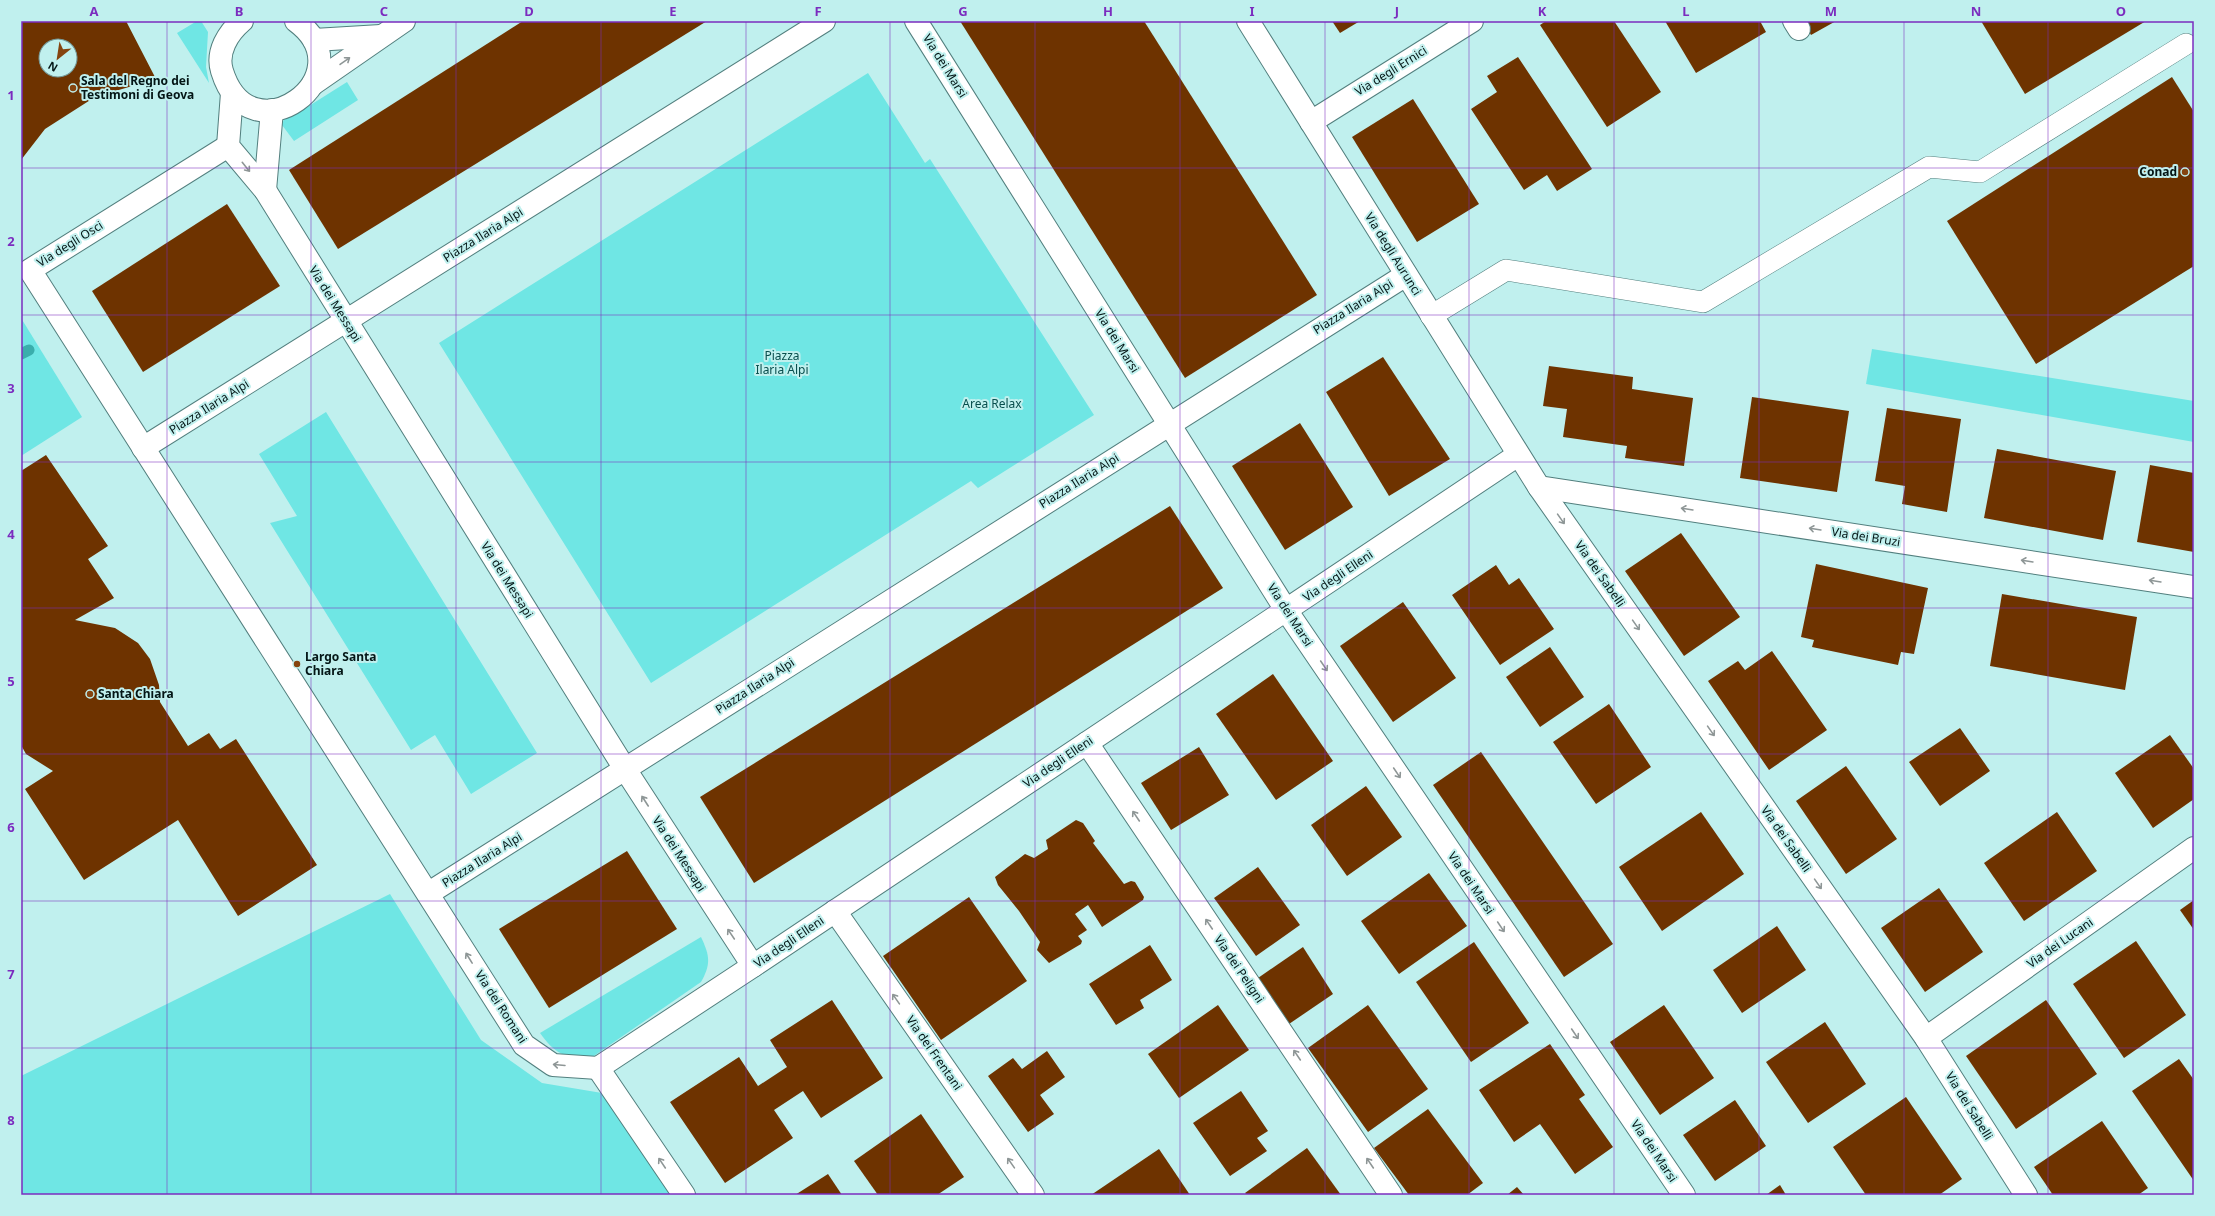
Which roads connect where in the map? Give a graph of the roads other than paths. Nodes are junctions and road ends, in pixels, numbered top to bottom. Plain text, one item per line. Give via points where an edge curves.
1 (296, 21) edge
2 (404, 21) edge
3 (824, 21) edge
4 (916, 21) edge
5 (1248, 21) edge
6 (1472, 21) edge
7 (234, 24) edge
8 (381, 36) junction
9 (314, 40) junction
10 (2186, 44) dead end
11 (313, 84) junction
12 (232, 93) junction
13 (272, 110) junction
14 (1311, 122) junction
15 (228, 146) junction
16 (265, 190) junction
17 (1406, 275) junction
18 (1431, 316) junction
19 (346, 321) junction
20 (1169, 424) junction
21 (143, 448) junction
22 (1518, 455) junction
23 (1539, 487) junction
24 (2194, 587) edge
25 (1286, 610) junction
26 (1087, 743) junction
27 (625, 769) junction
28 (2194, 848) edge
29 (429, 893) junction
30 (835, 911) junction
31 (753, 966) junction
32 (1926, 1038) junction
33 (598, 1068) junction
34 (684, 1195) edge
35 (1033, 1195) edge
36 (1391, 1195) edge
37 (1684, 1195) edge
38 (2026, 1195) edge

1 - 9 street
2 - 8 street
3 - 19 street, Piazza Ilaria Alpi
4 - 20 street, Via dei Marsi
5 - 14 street, Via degli Aurunci
6 - 14 street, Via degli Ernici
7 - 12 street via 223,47 221,68
8 - 9 street
11 -> 8 street
9 - 11 street via 318,70
10 - 18 lane via 1980,172 1929,167 1703,302 1506,270
11 - 13 street via 296,103
12 - 13 street via 243,103 257,109
12 - 15 street
13 - 16 street
14 - 17 street, Via degli Aurunci
15 -> 16 street, Via dei Messapi
15 - 21 street, Via degli Osci via 30,270
16 - 19 street, Via dei Messapi
17 - 18 street, Via degli Aurunci
17 - 20 street, Piazza Ilaria Alpi
18 - 22 street, Via degli Aurunci
19 - 21 street, Piazza Ilaria Alpi
19 - 27 street, Via dei Messapi
20 - 25 street, Via dei Marsi
20 - 27 street, Piazza Ilaria Alpi
21 - 29 street
22 - 23 street, Via degli Aurunci
22 - 25 street, Via degli Elleni
24 -> 23 street, Via dei Bruzi
23 -> 32 street, Via dei Sabelli
25 - 26 street, Via degli Elleni
25 -> 37 street, Via dei Marsi
26 - 30 street, Via degli Elleni
36 -> 26 street, Via dei Peligni
27 - 29 street, Piazza Ilaria Alpi
31 -> 27 street, Via dei Messapi
28 - 32 street, Via dei Lucani
33 -> 29 street, Via dei Romani via 553,1065 524,1045
30 - 31 street, Via degli Elleni
35 -> 30 street, Via dei Frentani
31 - 33 street, Via degli Elleni
32 - 38 street, Via dei Sabelli
34 -> 33 street

